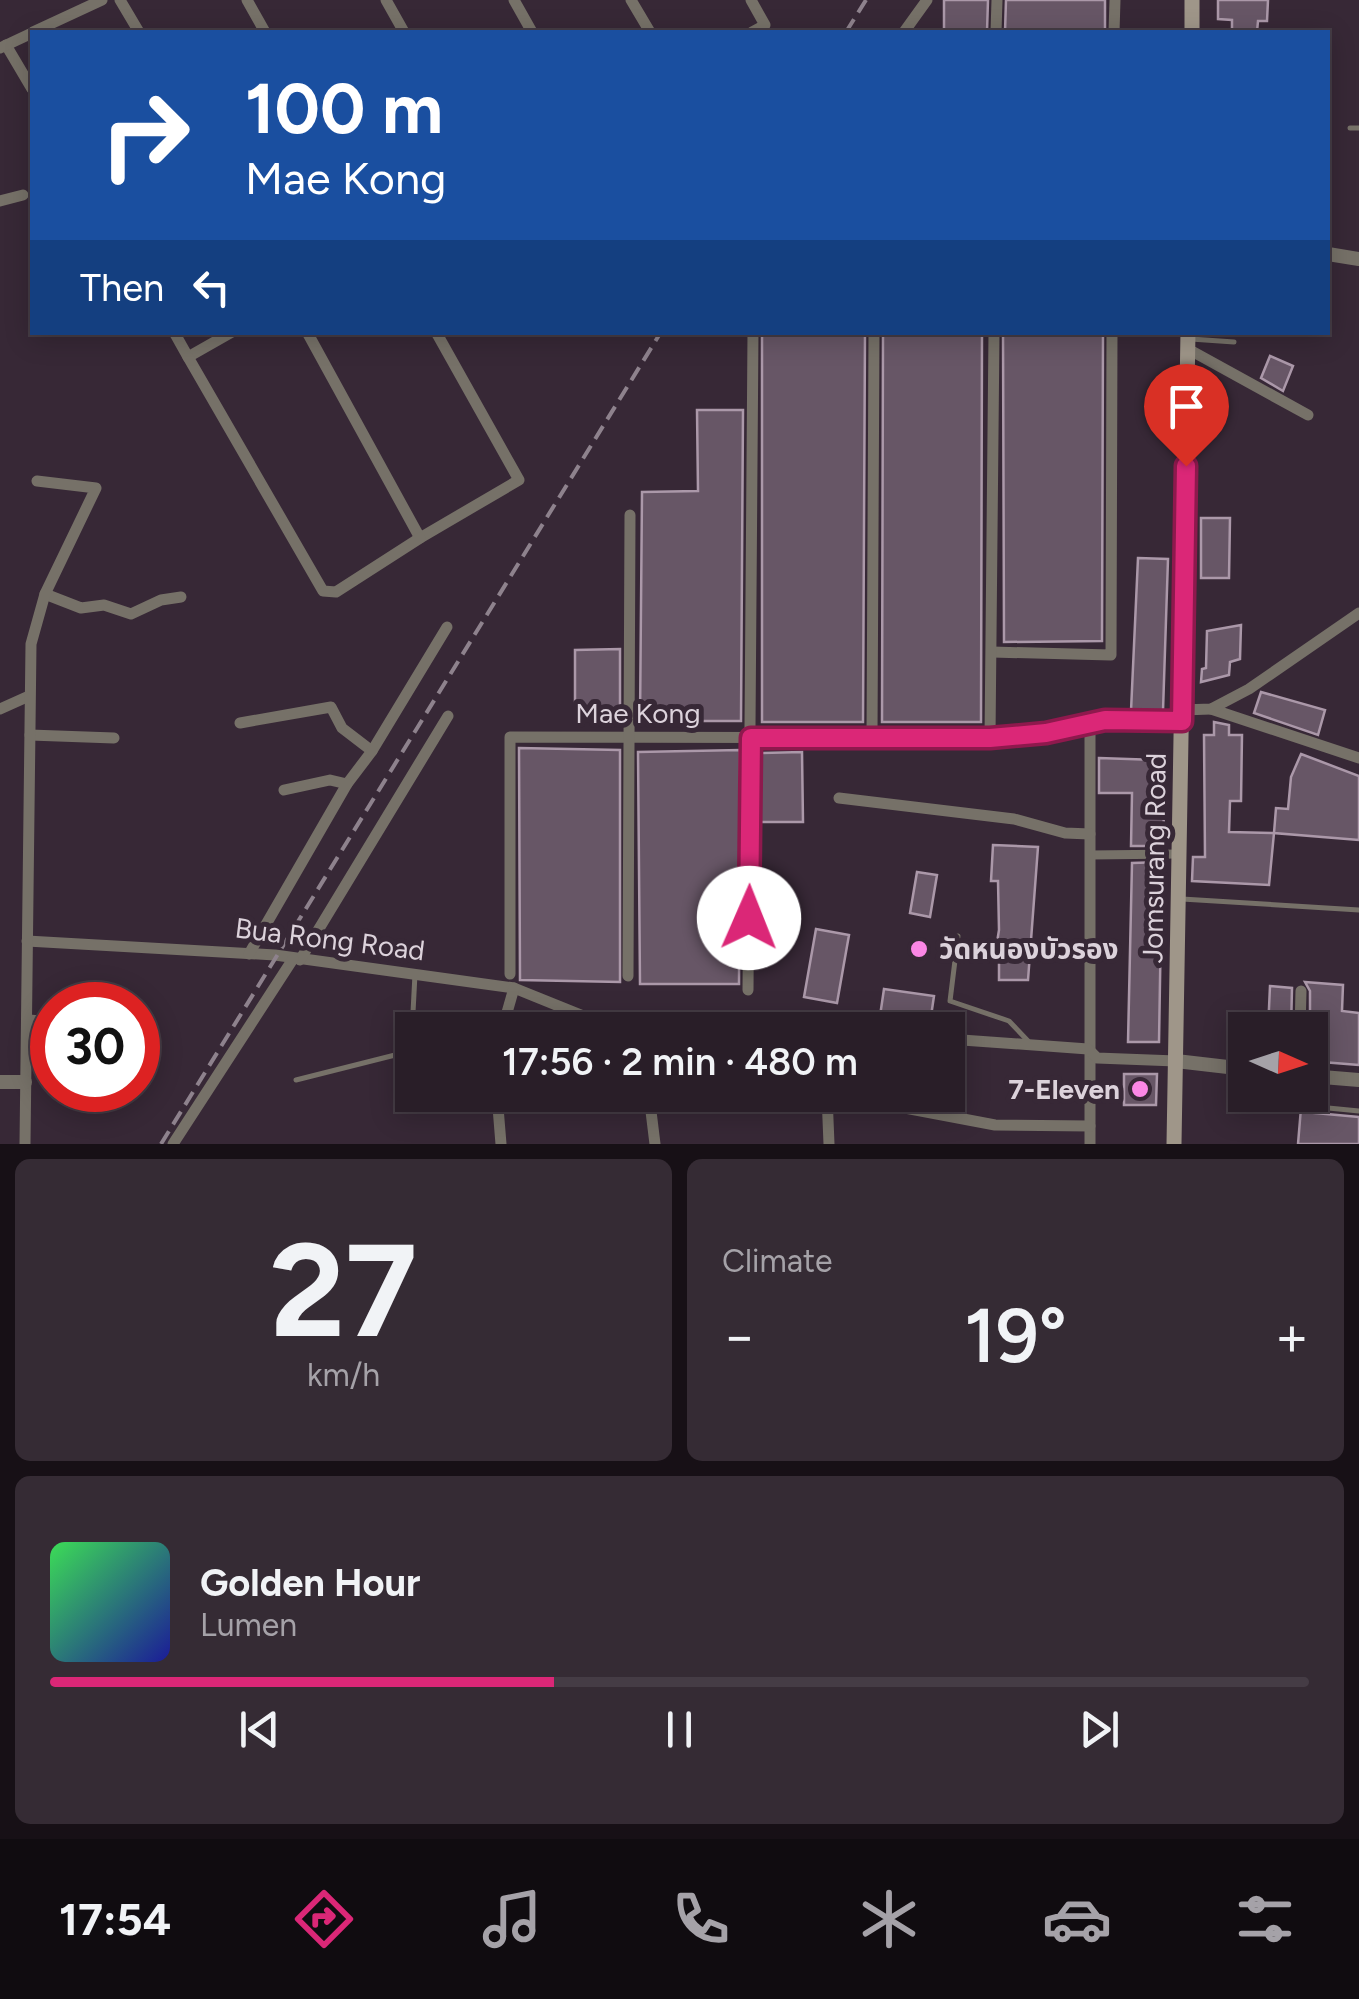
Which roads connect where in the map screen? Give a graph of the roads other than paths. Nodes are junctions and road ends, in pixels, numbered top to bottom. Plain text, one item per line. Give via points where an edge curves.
1 (102, 0) edge
2 (120, 0) edge
3 (247, 0) edge
4 (386, 0) edge
5 (514, 0) edge
6 (631, 0) edge
7 (751, 0) edge
8 (927, 0) edge
9 (997, 0) edge
10 (1114, 0) edge
11 (1192, 0) edge
12 (39, 30) edge
13 (137, 30) edge
14 (264, 30) edge
15 (403, 30) edge
16 (531, 30) edge
17 (649, 30) edge
18 (756, 30) edge
19 (905, 30) edge
20 (996, 30) edge
21 (1114, 30) edge
22 (1192, 30) edge
23 (30, 34) edge
24 (3, 47) edge
25 (30, 86) edge
26 (1350, 128) dead end
27 (1359, 128) edge
28 (23, 196) dead end
29 (0, 200) edge
30 (1330, 254) edge
31 (1359, 259) edge
32 (176, 335) edge
33 (227, 335) edge
34 (308, 335) edge
35 (438, 335) edge
36 (753, 335) edge
37 (874, 335) edge
38 (994, 335) edge
39 (1112, 335) edge
40 (1188, 340) edge
41 (1234, 342) dead end
42 (188, 357) junction
43 (1308, 415) dead end
44 (37, 481) dead end
45 (630, 515) dead end
46 (420, 538) junction
47 (45, 594) junction
48 (181, 597) dead end
49 (1359, 613) edge
50 (447, 627) dead end
51 (992, 652) junction
52 (29, 696) junction
53 (0, 709) edge
54 (1211, 709) junction
55 (448, 716) dead end
56 (1182, 716) junction
57 (240, 723) dead end
58 (1090, 724) junction
59 (30, 735) junction
60 (872, 737) junction
61 (114, 738) dead end
62 (630, 738) junction
63 (751, 738) junction
64 (990, 738) junction
65 (372, 751) junction
66 (1359, 758) edge
67 (347, 784) junction
68 (284, 790) dead end
69 (838, 798) dead end
70 (1090, 834) junction
71 (1179, 854) junction
72 (1090, 855) junction
73 (1179, 899) junction
74 (1359, 910) edge
75 (958, 936) dead end
76 (27, 941) junction
77 (249, 954) junction
78 (297, 959) junction
79 (415, 974) junction
80 (510, 974) dead end
81 (628, 976) dead end
82 (514, 988) junction
83 (748, 990) dead end
84 (1302, 990) dead end
85 (507, 1012) edge
86 (573, 1012) edge
87 (1301, 1012) edge
88 (28, 1020) joint
89 (965, 1040) edge
90 (1028, 1046) junction
91 (1088, 1048) junction
92 (1176, 1061) junction
93 (1228, 1067) edge
94 (1328, 1077) edge
95 (296, 1080) dead end
96 (1359, 1080) edge
97 (0, 1082) edge
98 (25, 1082) junction
99 (1328, 1108) edge
100 (1359, 1111) edge
101 (498, 1112) edge
102 (651, 1112) edge
103 (828, 1112) edge
104 (926, 1112) edge
105 (1090, 1126) junction
106 (25, 1144) edge
107 (172, 1144) edge
108 (501, 1144) edge
109 (654, 1144) edge
110 (830, 1144) edge
111 (1090, 1144) edge
112 (1174, 1144) edge

1 - 12 street
2 - 13 street
3 - 14 street
4 - 15 street
5 - 16 street
6 - 17 street
7 - 18 street via 765,25
8 - 19 street
9 - 20 street
10 - 21 street
11 - 22 main road
23 - 24 street
24 - 25 street
26 - 27 lane
28 - 29 street
30 - 31 street
32 - 42 street
33 - 42 street
34 - 46 street
35 - 46 street via 519,480
36 - 63 street
37 - 60 street
38 - 51 street
39 - 51 street via 1111,656
40 - 41 lane
40 - 43 street
40 - 56 main road, Jomsurang Road
42 - 46 street via 323,592 336,592
44 - 47 street via 96,488
45 - 62 street
47 - 48 street via 81,608 104,605 131,614
47 - 52 street via 30,644
49 - 54 street
50 - 65 street
51 - 64 street
52 - 53 street
52 - 59 street
54 - 56 street, Mae Kong
54 - 66 street
55 - 78 street
56 - 58 street, Mae Kong
56 - 71 main road, Jomsurang Road
57 - 65 street via 331,707 342,728
58 - 64 street, Mae Kong
58 - 70 street
59 - 61 street
59 - 76 street
60 - 63 street, Mae Kong
60 - 64 street, Mae Kong
62 - 63 street, Mae Kong
62 - 80 street, Mae Kong via 510,737
62 - 81 street
63 - 83 street
65 - 67 street
67 - 68 street via 330,780
67 - 77 street
69 - 70 street
70 - 72 street
71 - 72 street
71 - 73 main road, Jomsurang Road
72 - 91 street
73 - 74 lane
73 - 92 main road, Jomsurang Road
75 - 90 lane via 950,1001 1009,1021
76 - 77 street, Bua Rong Road
76 - 88 street
77 - 78 street, Bua Rong Road
78 - 79 street, Bua Rong Road
78 - 107 street
79 - 82 street, Bua Rong Road
79 - 95 lane via 411,1051
82 - 85 street
82 - 86 street, Bua Rong Road
84 - 87 street
88 - 98 street
89 - 90 street
90 - 91 street
91 - 92 street via 1098,1058
91 - 105 street
92 - 93 street
92 - 112 main road, Jomsurang Road
94 - 96 street
97 - 98 street
98 - 106 street
99 - 100 lane
101 - 108 street
102 - 109 street
103 - 110 street
104 - 105 street via 995,1125
105 - 111 street

